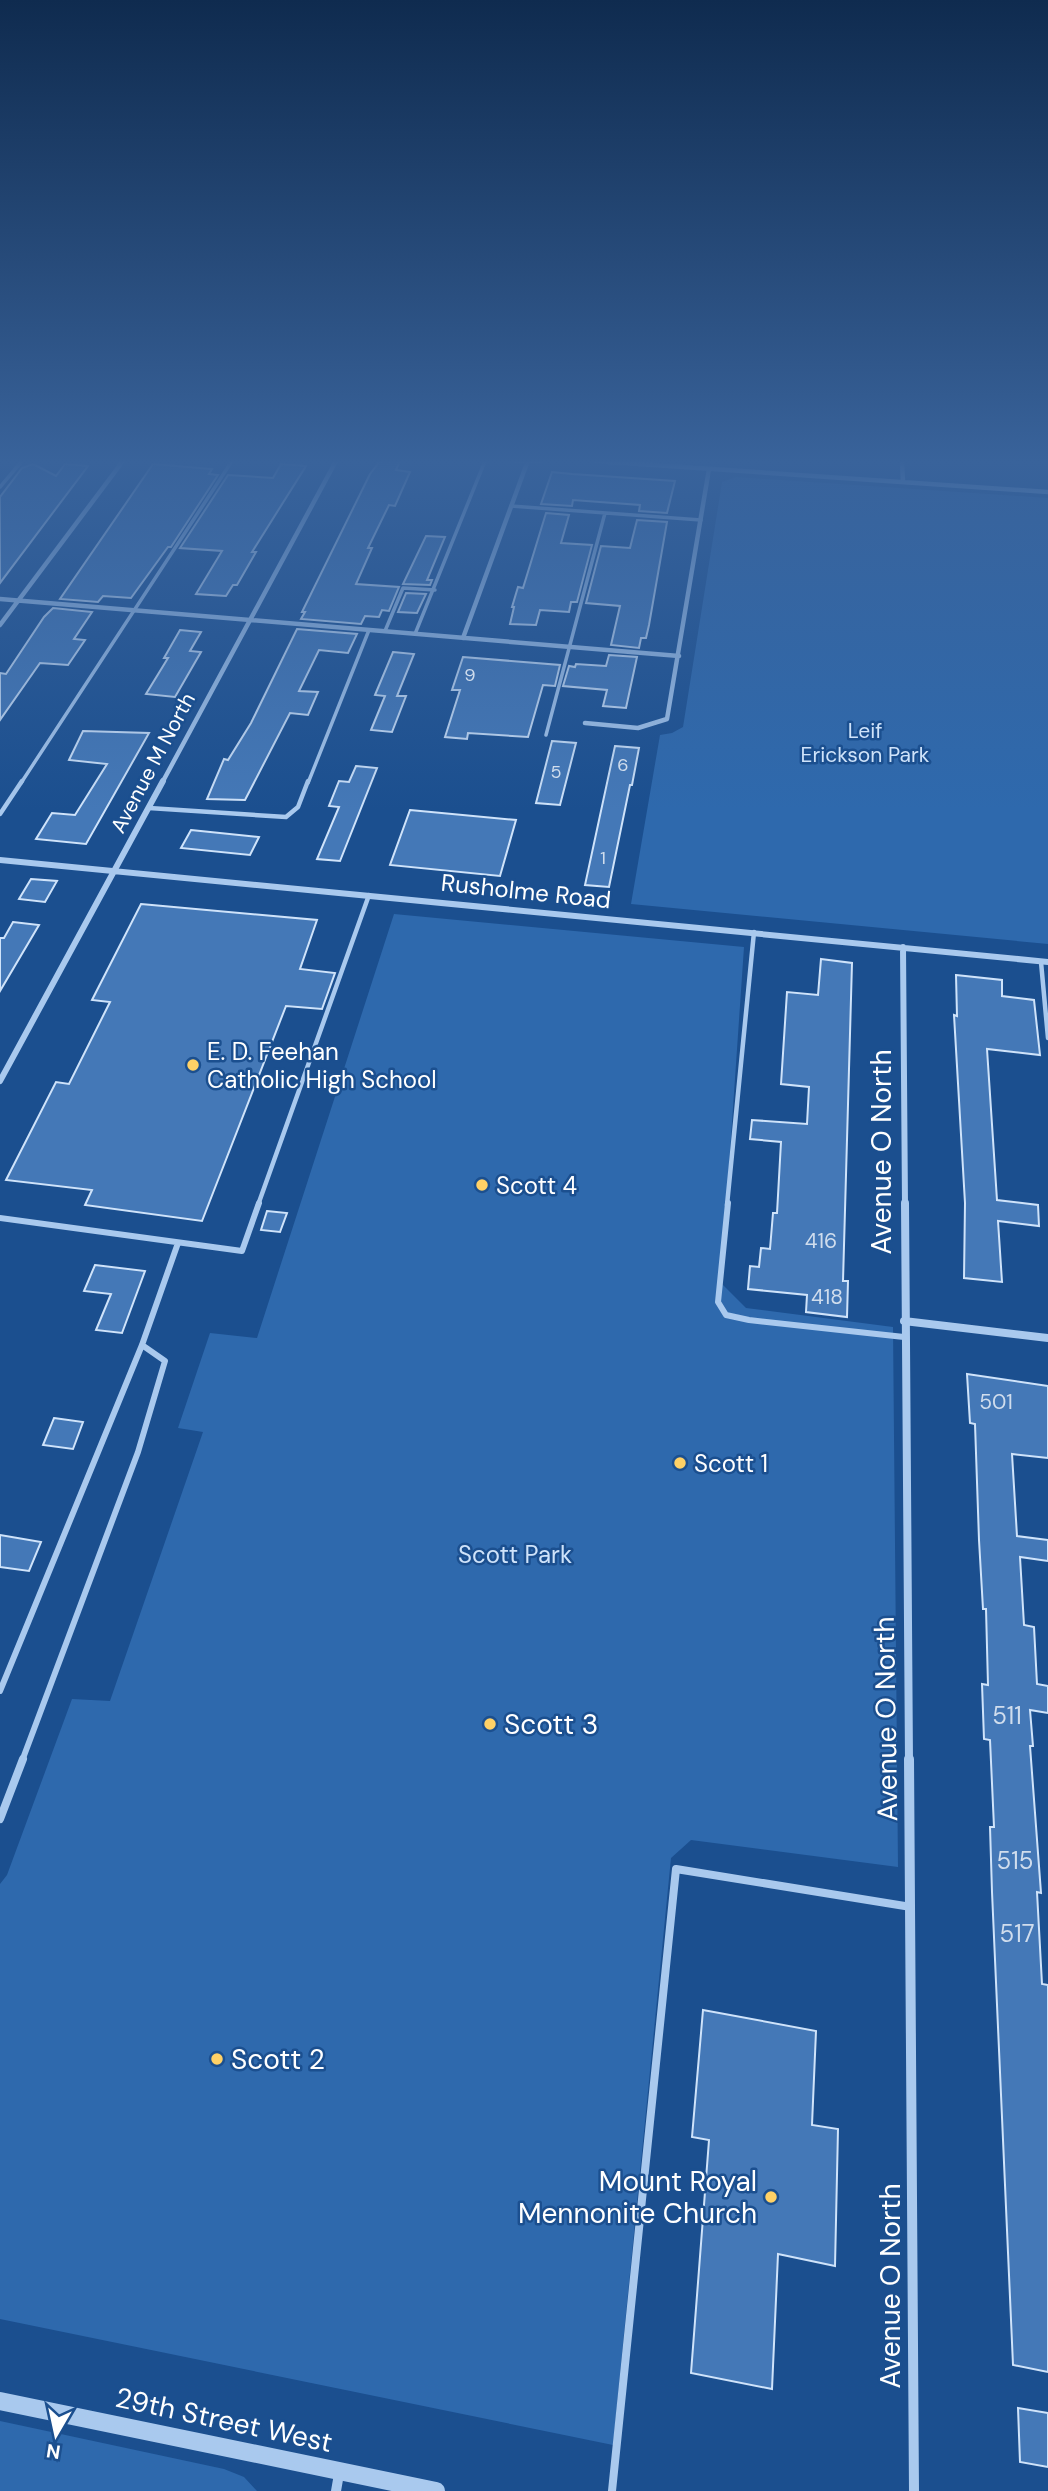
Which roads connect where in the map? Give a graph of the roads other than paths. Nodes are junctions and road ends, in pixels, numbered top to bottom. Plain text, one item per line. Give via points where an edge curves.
1 (36, 577) edge
2 (156, 577) edge
3 (274, 577) edge
4 (440, 577) edge
5 (485, 577) edge
6 (587, 577) edge
7 (692, 577) edge
8 (435, 590) junction
9 (0, 599) edge
10 (18, 601) junction
11 (135, 610) junction
12 (250, 621) junction
13 (0, 625) edge
14 (369, 630) junction
15 (385, 631) junction
16 (415, 634) junction
17 (463, 638) junction
18 (568, 647) junction
19 (679, 656) junction
20 (585, 723) dead end
21 (546, 735) dead end
22 (149, 807) junction
23 (0, 814) edge
24 (0, 860) edge
25 (114, 872) junction
26 (369, 895) junction
27 (754, 932) junction
28 (903, 947) junction
29 (1044, 962) edge
30 (1048, 1038) edge
31 (0, 1081) edge
32 (0, 1218) edge
33 (178, 1243) junction
34 (904, 1321) junction
35 (904, 1337) junction
36 (1048, 1338) edge
37 (142, 1345) junction
38 (0, 1692) edge
39 (0, 1819) edge
40 (911, 1907) junction
41 (0, 2401) edge
42 (338, 2482) edge
43 (436, 2491) edge
44 (612, 2491) edge
45 (914, 2491) edge

1 - 10 street
2 - 11 lane
3 - 12 street, Avenue M North
4 - 8 lane
5 - 17 street
6 - 18 lane
7 - 19 street
8 - 15 lane via 402,588
8 - 16 lane
9 - 10 street
10 - 11 street
10 - 13 street
11 - 12 street
11 - 23 lane
12 - 14 street
12 - 22 street, Avenue M North
14 - 15 street
14 - 22 lane via 298,807 286,817
15 - 16 street
16 - 17 street
17 - 18 street
18 - 19 street
18 - 21 lane
19 - 20 street via 670,709 659,725
22 - 25 street, Avenue M North
24 - 25 street, Rusholme Road
25 - 26 street, Rusholme Road
25 - 31 street, Avenue M North
26 - 27 street, Rusholme Road
26 - 33 lane via 242,1251
27 - 28 street, Rusholme Road
27 - 35 lane via 718,1302 726,1315 749,1320
28 - 29 street, Rusholme Road
28 - 34 street, Avenue O North
29 - 30 lane
32 - 33 lane
33 - 37 lane
34 - 35 street, Avenue O North
34 - 36 street
35 - 40 street, Avenue O North
37 - 38 lane
37 - 39 lane via 165,1361 158,1387 138,1452
40 - 44 lane via 676,1869
40 - 45 street, Avenue O North
41 - 42 street, 29th Street West
42 - 43 street, 29th Street West

